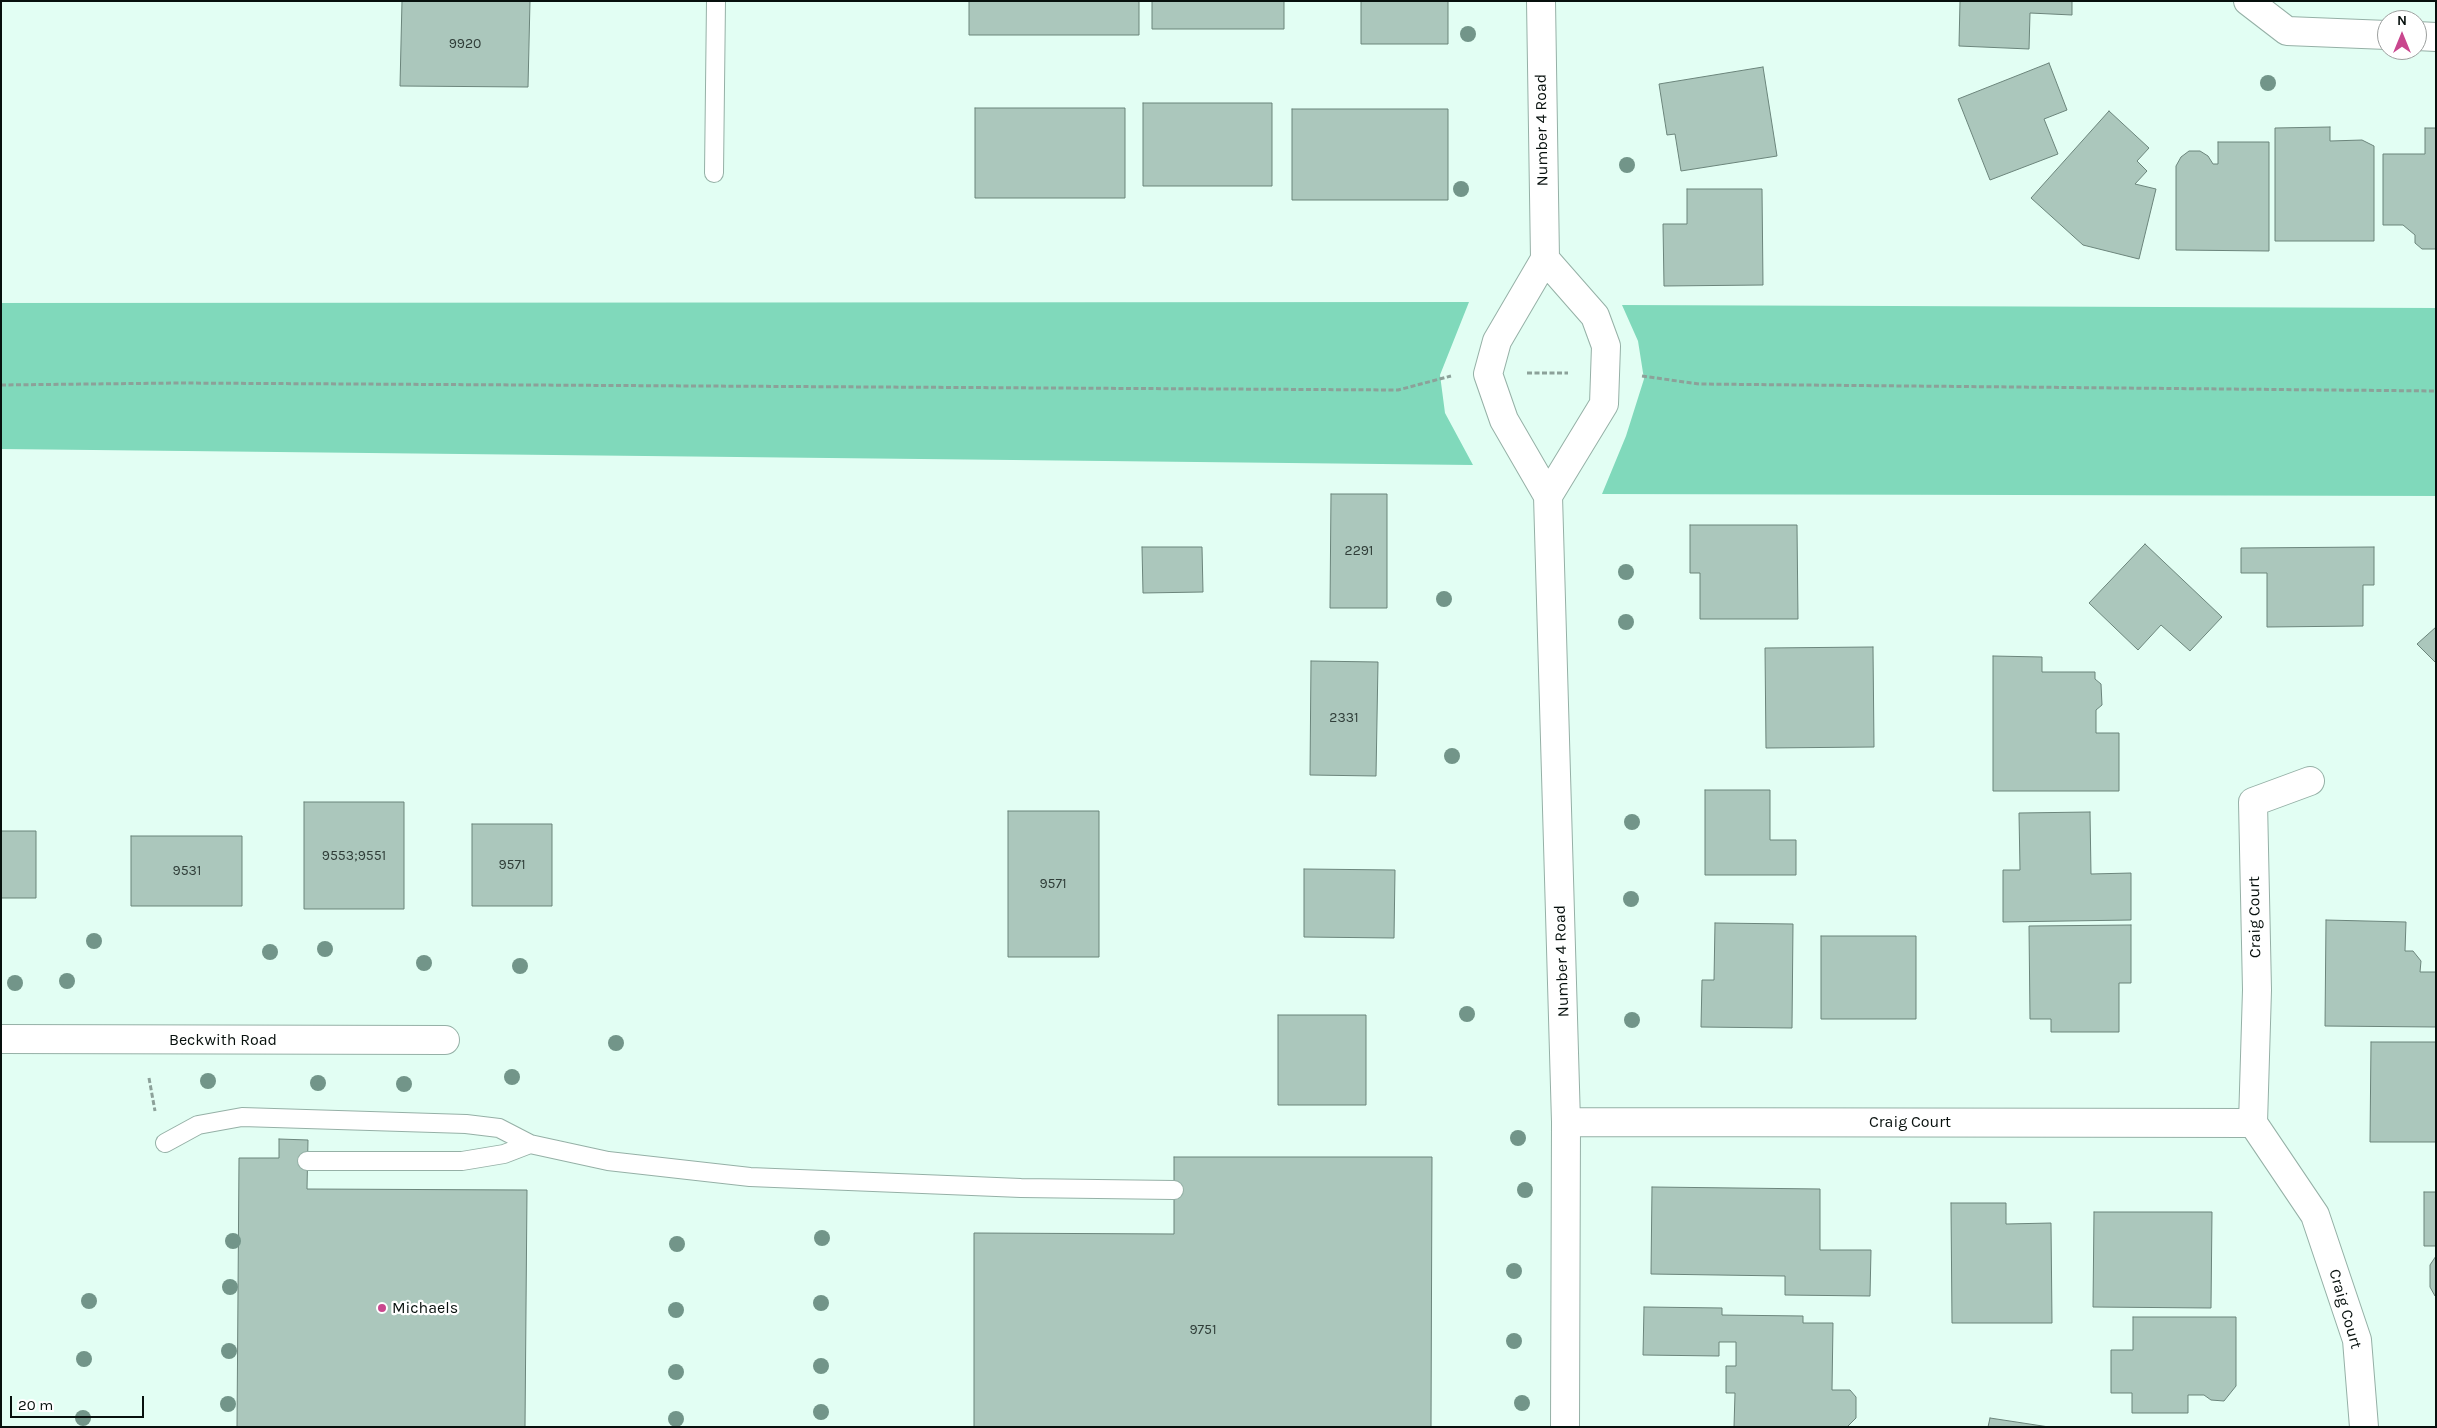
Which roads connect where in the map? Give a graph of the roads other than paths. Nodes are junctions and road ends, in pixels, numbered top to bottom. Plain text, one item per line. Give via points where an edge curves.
1 (716, 1) edge
2 (1541, 1) edge
3 (2248, 1) edge
4 (2377, 35) edge
5 (714, 173) dead end
6 (1546, 258) junction
7 (1548, 496) junction
8 (2310, 781) dead end
9 (1, 1040) edge
10 (445, 1040) dead end
11 (1566, 1122) junction
12 (2253, 1123) junction
13 (165, 1142) road end
14 (530, 1144) junction
15 (307, 1161) dead end
16 (1174, 1190) dead end
17 (1566, 1427) edge
18 (2364, 1427) edge

1 - 5 lane
2 - 6 street, Number 4 Road
3 - 4 street via 2287,31
6 - 7 street, Number 4 Road via 1497,341 1488,374 1504,420
6 - 7 street via 1595,316 1606,346 1604,404
7 - 11 street, Number 4 Road
8 - 12 street, Craig Court via 2253,802 2257,990
9 - 10 street, Beckwith Road
11 - 12 street, Craig Court
11 - 17 street, Number 4 Road
12 - 18 street, Craig Court via 2316,1215 2357,1340
13 - 14 lane via 198,1125 242,1117 466,1124 500,1128
14 - 15 lane via 504,1154 462,1161
14 - 16 lane via 608,1161 750,1178

